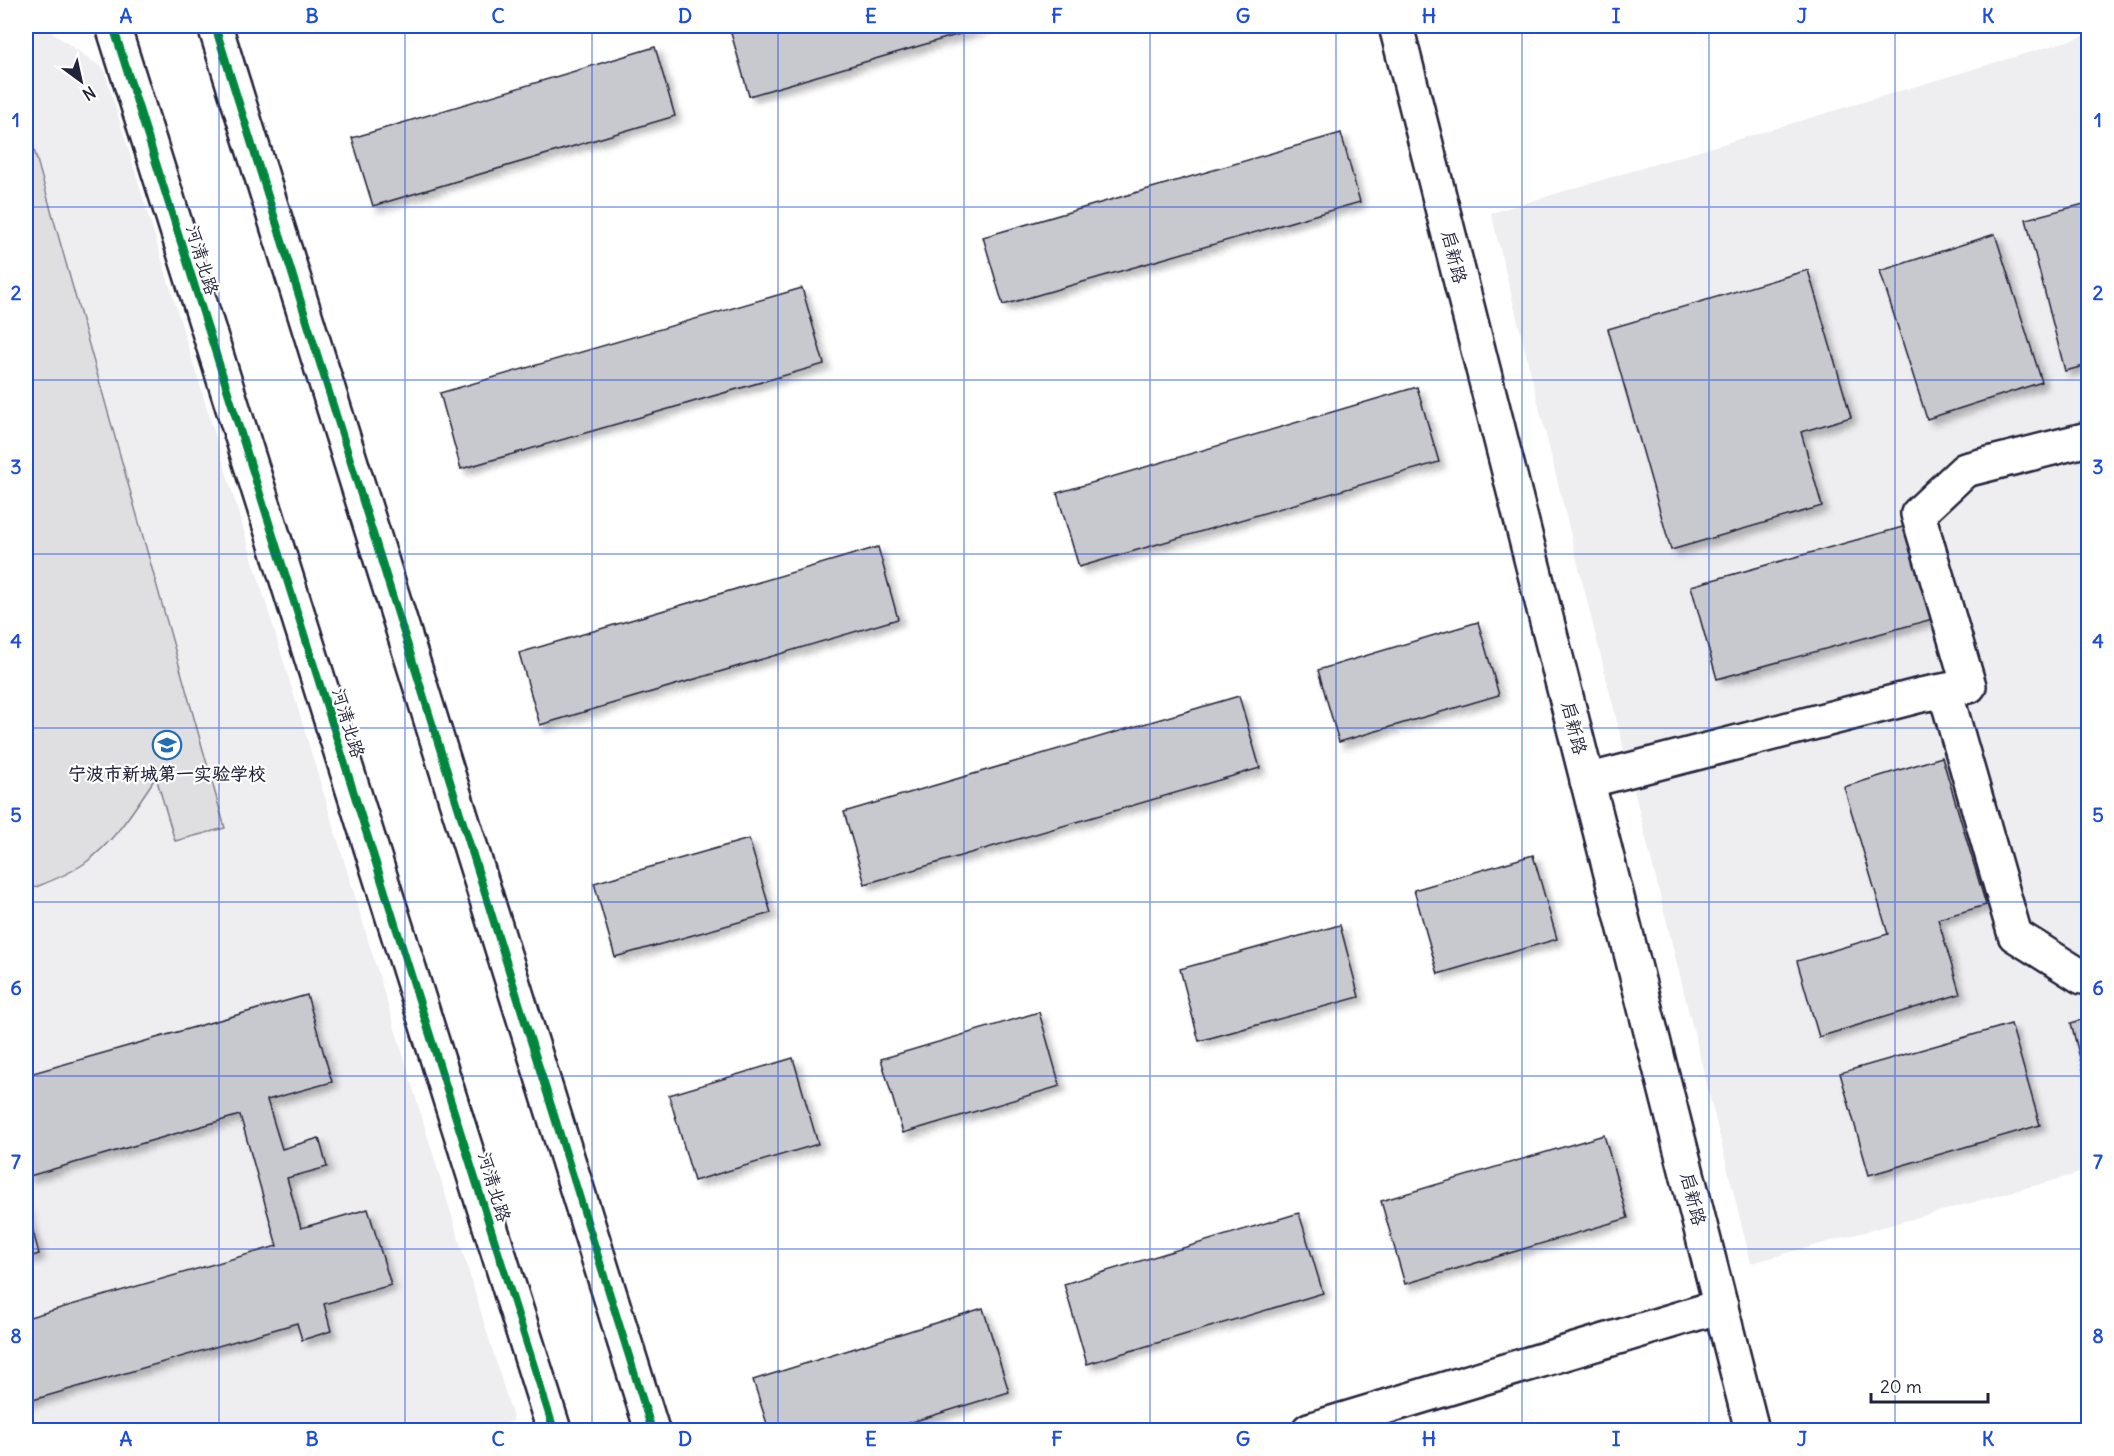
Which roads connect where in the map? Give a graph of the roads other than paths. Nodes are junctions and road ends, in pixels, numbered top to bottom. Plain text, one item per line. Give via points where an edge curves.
1 (112, 26) edge
2 (215, 26) edge
3 (1396, 26) edge
4 (2088, 439) edge
5 (1945, 691) junction
6 (1587, 781) junction
7 (2088, 975) edge
8 (1721, 1306) junction
9 (554, 1431) edge
10 (652, 1431) edge
11 (1309, 1431) edge
12 (1752, 1431) edge

1 - 9 street, 河清北路
2 - 10 street
3 - 6 street, 启新路
4 - 5 street via 1965,470 1918,514 1969,686
5 - 6 street
5 - 7 street via 2015,935 2082,977
6 - 8 street, 启新路
8 - 11 street
8 - 12 street, 启新路

